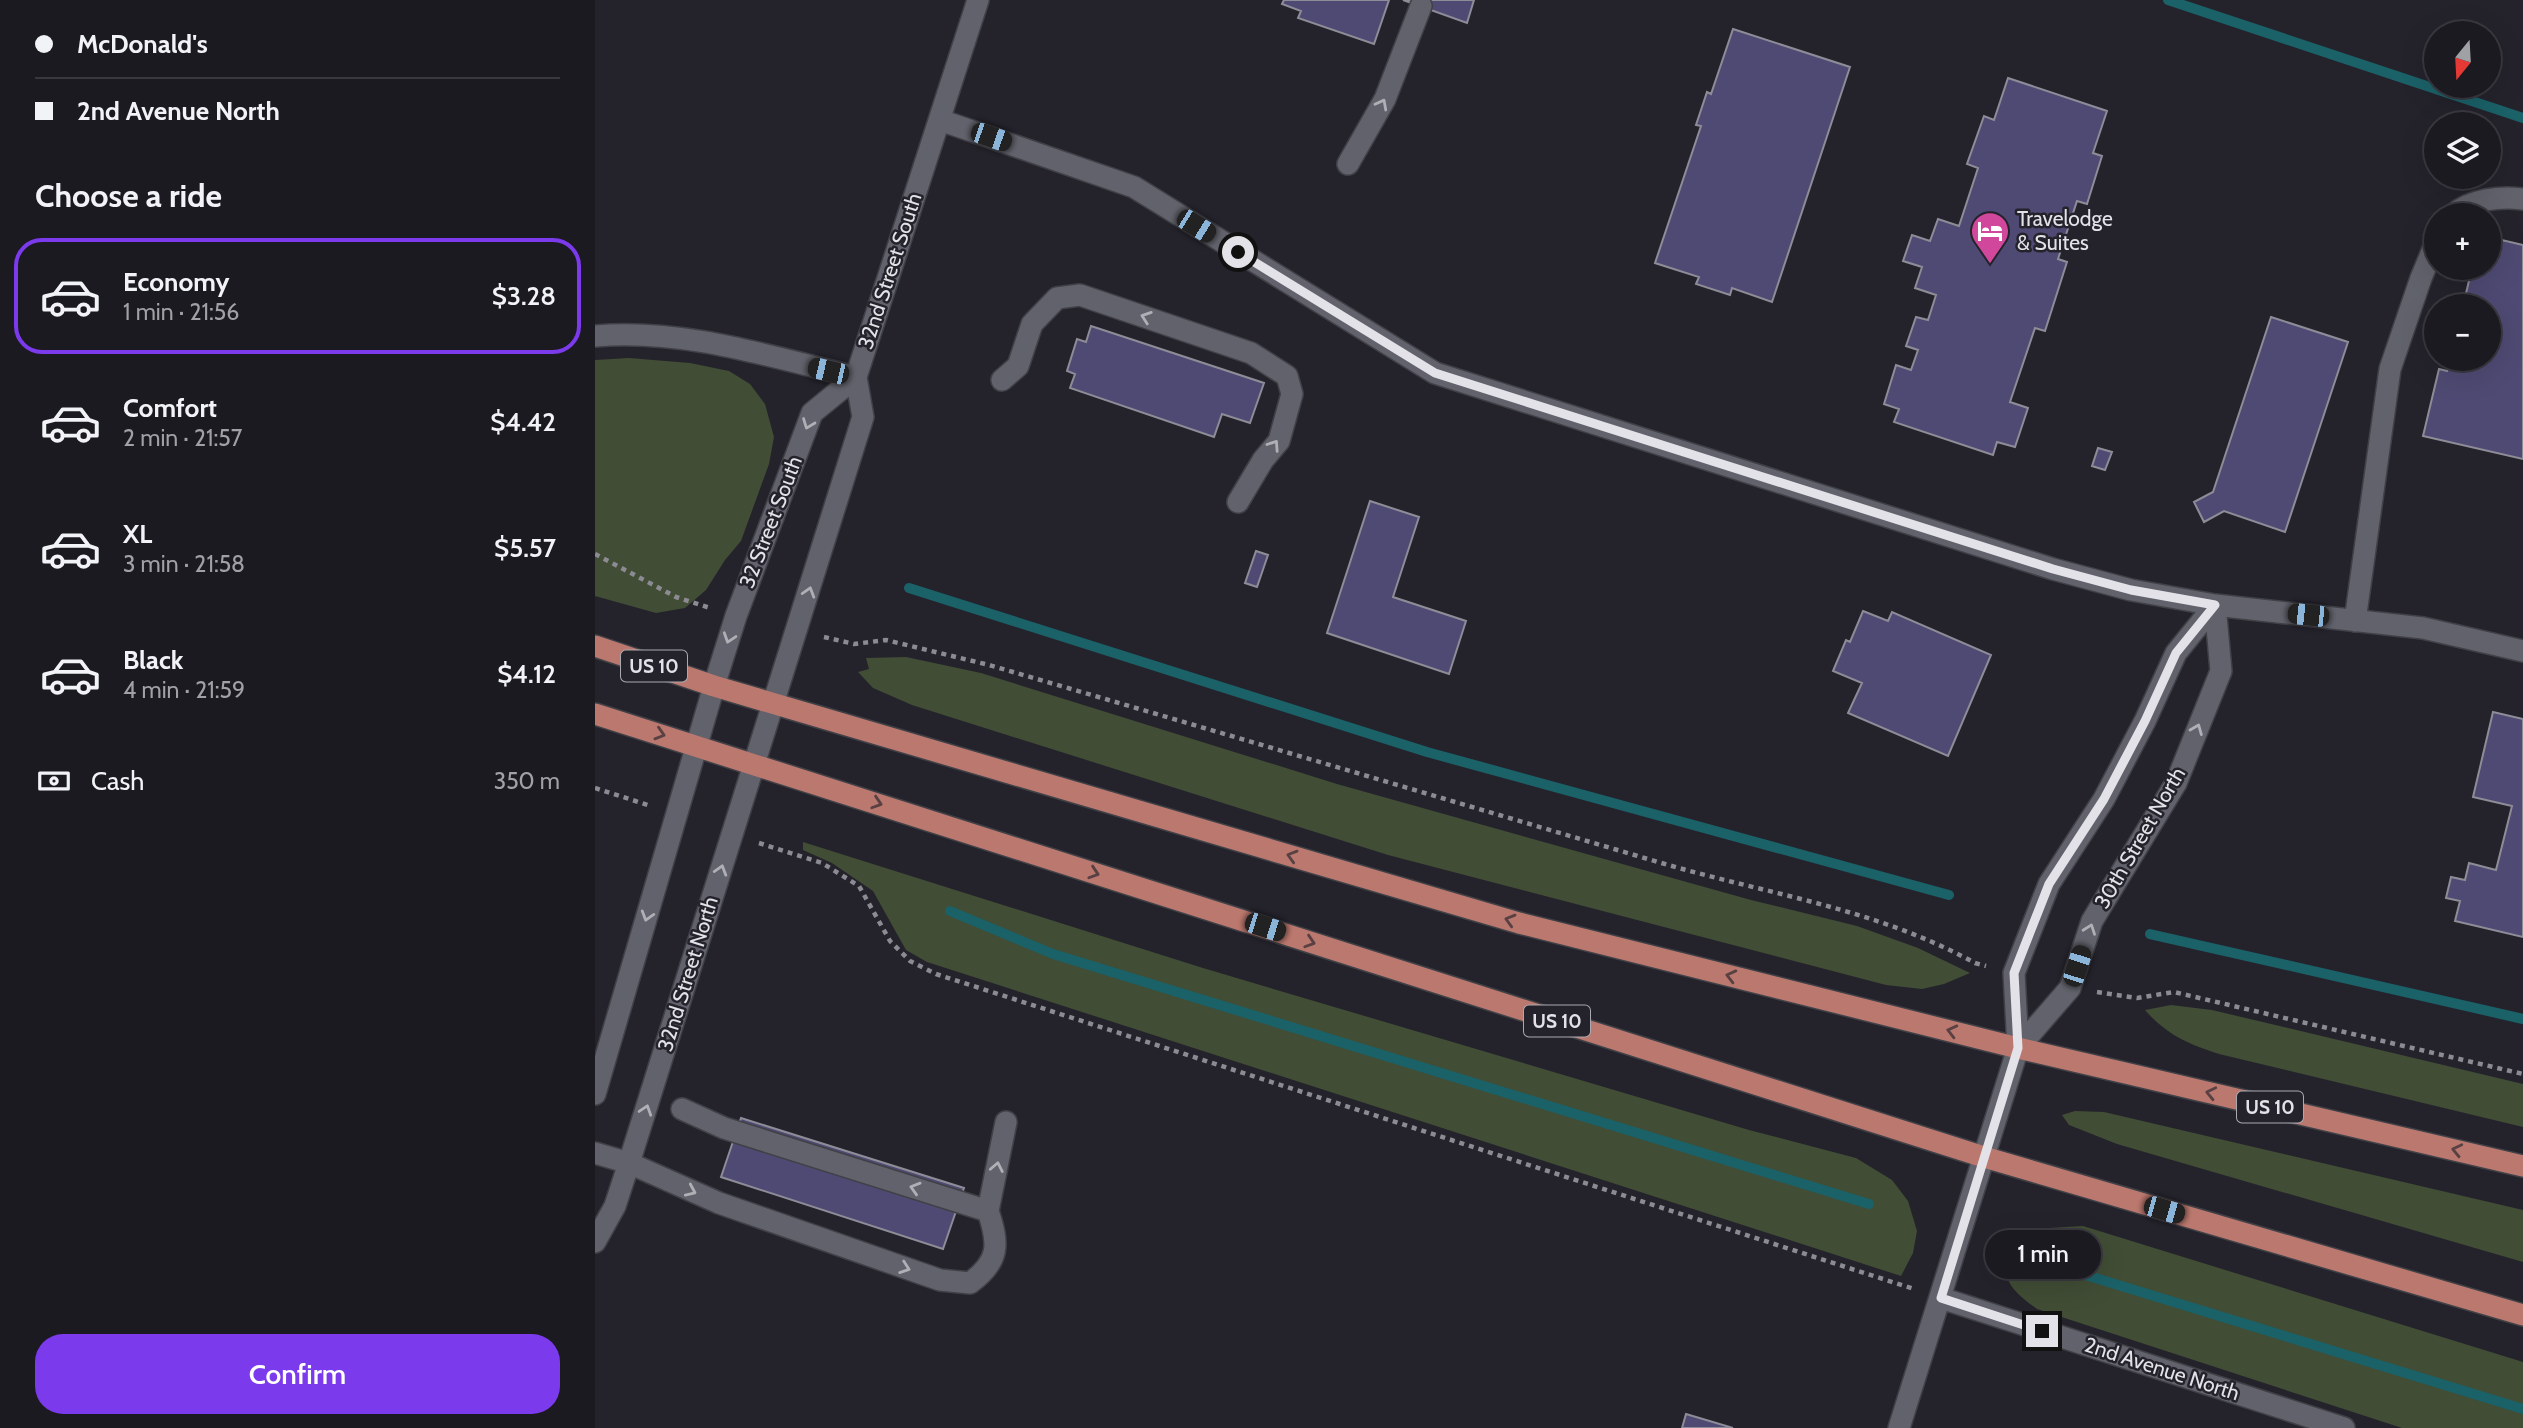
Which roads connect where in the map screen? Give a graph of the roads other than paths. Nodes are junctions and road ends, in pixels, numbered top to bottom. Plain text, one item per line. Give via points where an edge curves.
1 (978, 0) edge
2 (1421, 6) dead end
3 (940, 120) junction
4 (1348, 164) dead end
5 (2523, 199) edge
6 (2473, 203) edge
7 (2424, 271) edge
8 (595, 336) edge
9 (856, 377) junction
10 (1002, 380) dead end
11 (1238, 502) dead end
12 (2215, 605) junction
13 (2355, 621) junction
14 (595, 646) edge
15 (2523, 651) edge
16 (713, 686) junction
17 (774, 704) junction
18 (595, 714) edge
19 (696, 746) junction
20 (754, 764) junction
21 (2018, 1048) junction
22 (595, 1094) edge
23 (683, 1109) dead end
24 (1006, 1122) dead end
25 (595, 1153) edge
26 (1984, 1157) junction
27 (629, 1163) junction
28 (2523, 1166) edge
29 (988, 1211) junction
30 (595, 1242) edge
31 (1941, 1298) junction
32 (2523, 1315) edge
33 (1899, 1428) edge
34 (2344, 1428) edge

1 - 3 street, 32nd Street South
4 -> 2 street via 1385,99
3 - 9 street, 32nd Street South
3 - 12 street via 1134,187 1435,373 2053,569 2131,590
5 - 6 street
7 - 13 street via 2390,369
8 - 9 street via 672,337
9 -> 16 street, 32 Street South via 812,413
17 -> 9 street, 32nd Street South via 863,417
11 -> 10 street via 1279,441 1293,394 1287,376 1251,353 1080,295 1057,298 1033,324 1018,366
12 - 13 street
12 - 21 street, 30th Street North via 2176,653 2104,799 2049,884 2014,973
21 -> 12 street, 30th Street North via 2070,988 2092,921 2176,783 2221,671
13 - 15 street via 2423,628
14 - 16 main road, US 10
16 - 17 main road, US 10
16 - 19 street
17 - 20 street, 32nd Street North
21 -> 17 main road, US 10 via 1519,923
18 -> 19 main road, US 10
19 - 20 main road, US 10
19 -> 22 street
20 -> 26 main road, US 10
27 -> 20 street, 32nd Street North
21 - 26 street, 30th Street North
28 -> 21 main road, US 10
29 -> 23 street via 724,1128
29 -> 24 street
25 - 27 street
26 - 31 street, 30th Street North
26 - 32 main road, US 10
27 -> 29 street via 719,1203 940,1280 970,1283 985,1273 994,1257 995,1235
27 - 30 street, 32nd Street North via 615,1206
31 - 33 street, 30th Street North
31 - 34 street, 2nd Avenue North

